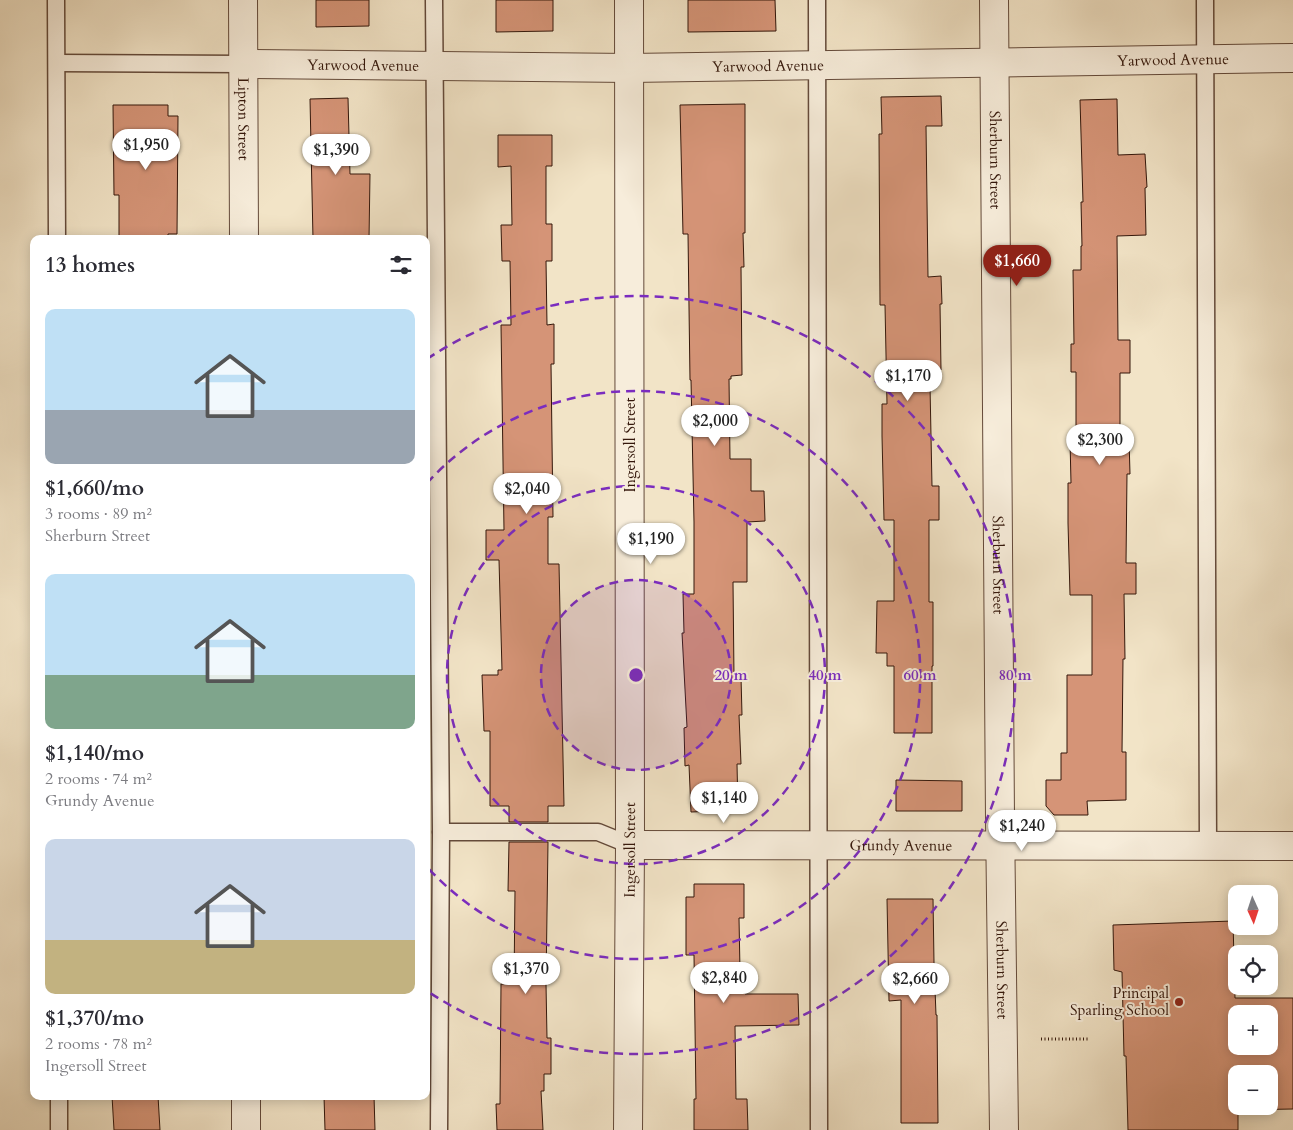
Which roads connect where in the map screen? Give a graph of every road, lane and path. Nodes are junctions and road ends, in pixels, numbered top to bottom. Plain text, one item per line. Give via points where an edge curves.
1 (56, 0) edge
2 (243, 0) edge
3 (434, 0) edge
4 (629, 0) edge
5 (818, 0) edge
6 (994, 0) edge
7 (1205, 0) edge
8 (1293, 58) edge
9 (1206, 59) junction
10 (994, 62) junction
11 (57, 63) junction
12 (243, 64) junction
13 (818, 65) junction
14 (434, 66) junction
15 (630, 68) junction
16 (57, 235) edge
17 (244, 235) edge
18 (441, 832) junction
19 (630, 845) junction
20 (818, 846) junction
21 (1000, 846) junction
22 (1208, 846) junction
23 (1293, 846) edge
24 (1041, 1039) dead end
25 (1088, 1039) dead end
26 (59, 1100) edge
27 (246, 1100) edge
28 (59, 1130) edge
29 (246, 1130) edge
30 (439, 1130) edge
31 (628, 1130) edge
32 (819, 1130) edge
33 (1004, 1130) edge

1 - 11 lane
2 - 12 street, Lipton Street
3 - 14 lane
4 - 15 street, Ingersoll Street
5 - 13 lane
6 - 10 street, Sherburn Street
7 - 9 lane
8 - 9 street, Yarwood Avenue
9 - 10 street, Yarwood Avenue
9 - 22 lane
10 - 13 street, Yarwood Avenue
10 - 21 street, Sherburn Street
11 - 12 lane
11 - 16 lane
12 - 14 street, Yarwood Avenue
12 - 17 street, Lipton Street
13 - 15 street, Yarwood Avenue
13 - 20 lane
14 - 15 street, Yarwood Avenue
14 - 18 lane
15 - 19 street, Ingersoll Street
18 - 19 lane via 598,832
18 - 30 lane
19 - 20 street, Grundy Avenue
19 - 31 street, Ingersoll Street
20 - 21 street, Grundy Avenue
20 - 32 lane
21 - 22 street, Grundy Avenue
21 - 33 street, Sherburn Street
22 - 23 street, Grundy Avenue
24 - 25 path
26 - 28 lane
27 - 29 street

